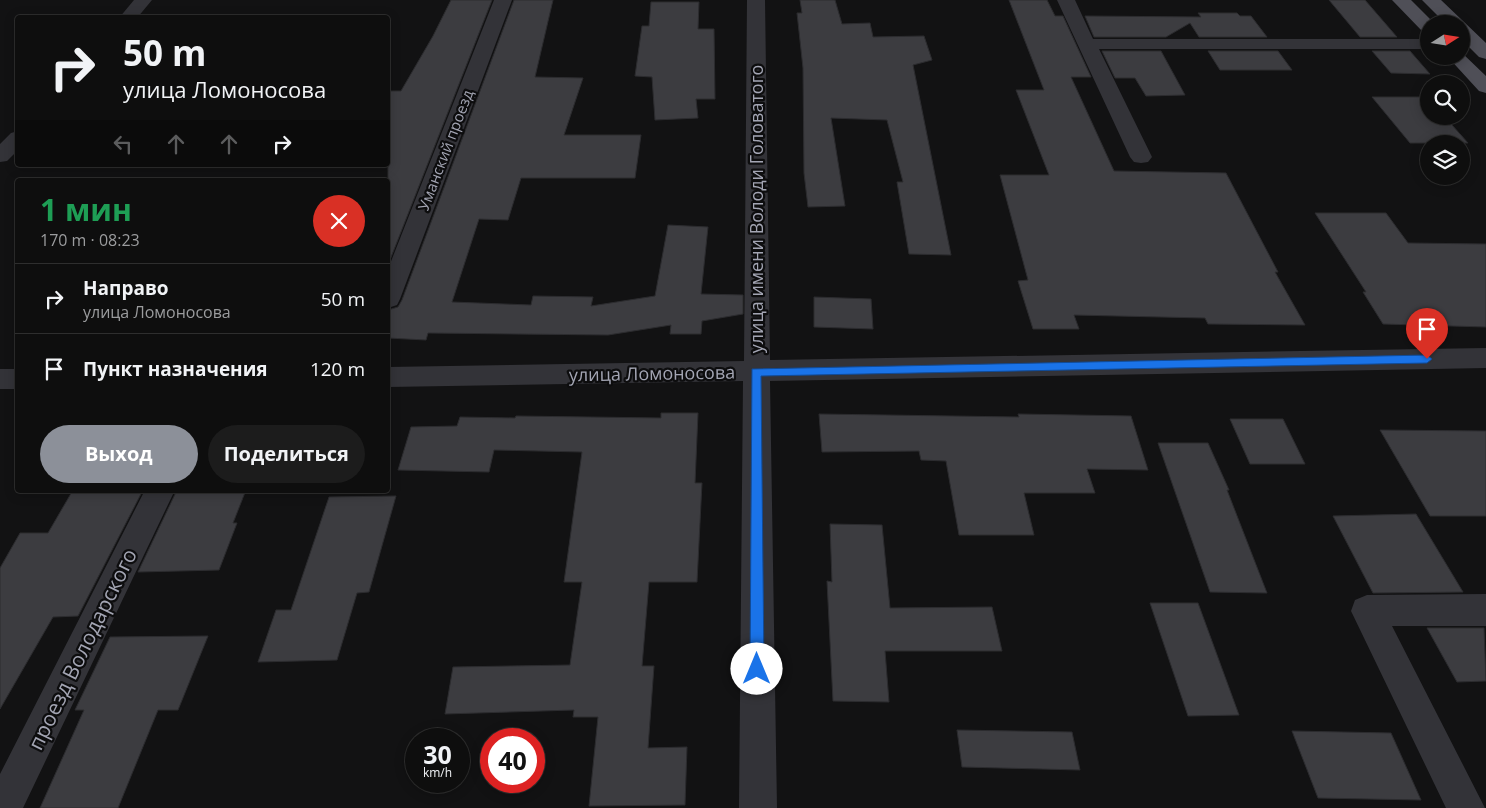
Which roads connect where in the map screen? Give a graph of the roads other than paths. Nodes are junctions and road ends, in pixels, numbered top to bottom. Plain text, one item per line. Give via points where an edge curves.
1 (143, 0) edge
2 (503, 0) edge
3 (756, 0) edge
4 (1066, 0) edge
5 (1401, 0) edge
6 (1431, 0) edge
7 (129, 15) edge
8 (1447, 15) edge
9 (1420, 19) edge
10 (1470, 38) edge
11 (1087, 44) junction
12 (1420, 44) edge
13 (1486, 53) edge
14 (1464, 65) edge
15 (1486, 88) edge
16 (15, 140) edge
17 (0, 156) edge
18 (1141, 157) dead end
19 (390, 294) edge
20 (1486, 358) edge
21 (756, 372) junction
22 (390, 377) edge
23 (0, 379) edge
24 (15, 379) edge
25 (159, 493) edge
26 (1486, 610) edge
27 (4, 808) edge
28 (758, 808) edge
29 (1466, 808) edge

1 - 7 street
2 - 19 street, Уманский проезд
3 - 21 street, улица имени Володи Головатого
4 - 11 street
5 - 9 main road
6 - 8 main road
10 - 13 main road
11 - 12 street
11 - 18 street
14 - 15 main road
16 - 17 street
20 - 21 street, улица Ломоносова
21 - 22 street, улица Ломоносова
21 - 28 street, улица имени Володи Головатого
23 - 24 street
25 - 27 street, проезд Володарского
26 - 29 street via 1367,611

